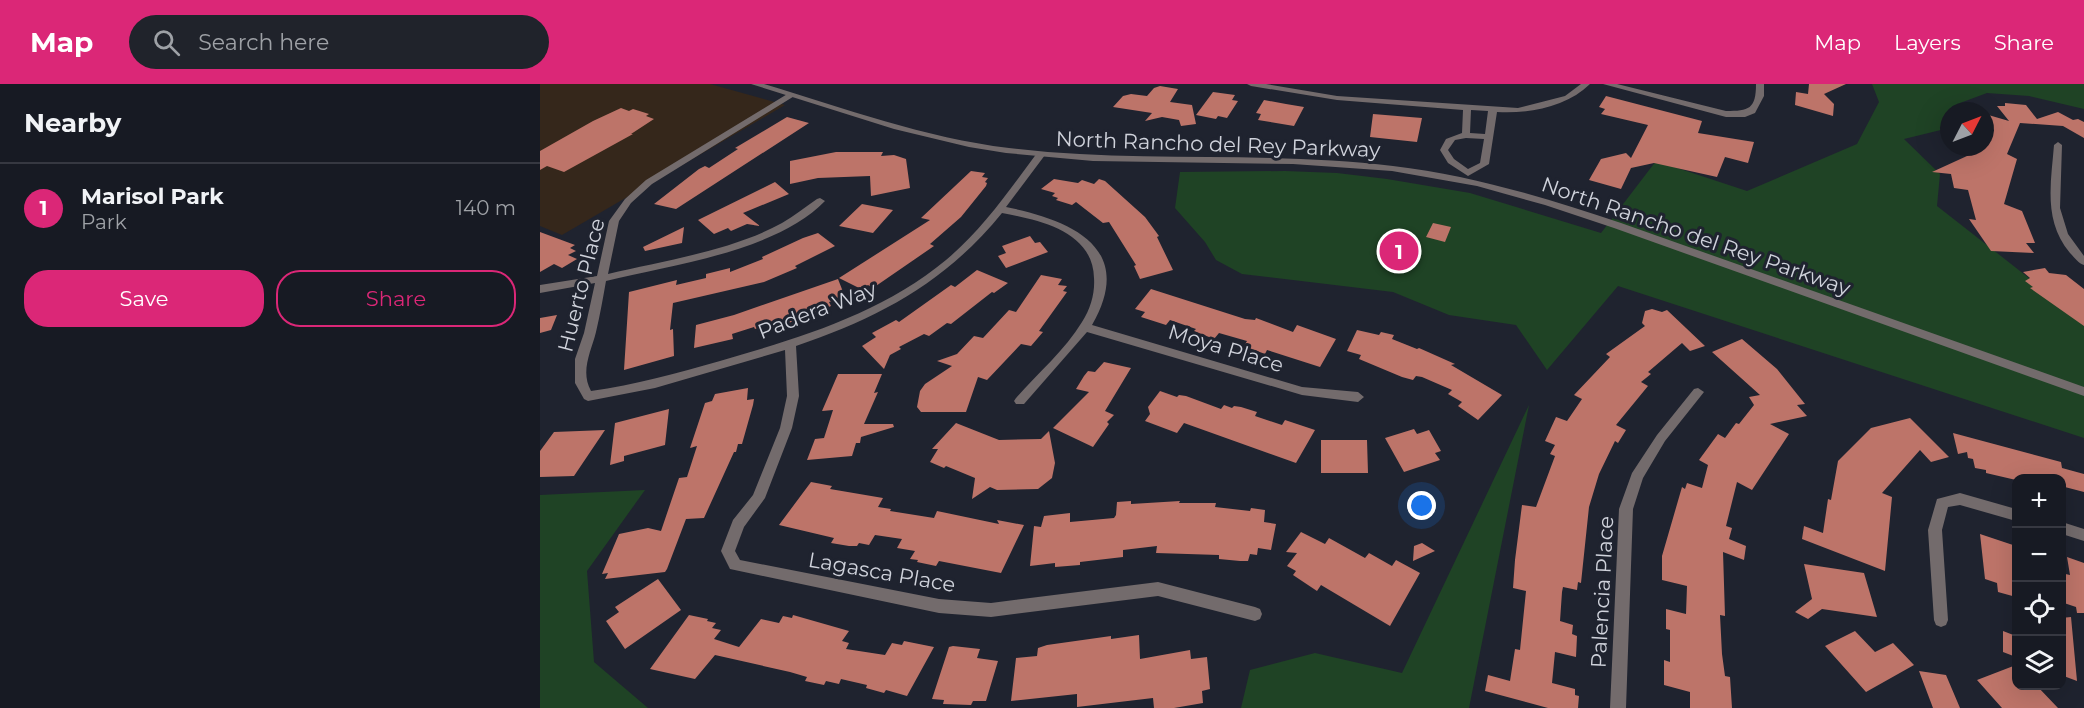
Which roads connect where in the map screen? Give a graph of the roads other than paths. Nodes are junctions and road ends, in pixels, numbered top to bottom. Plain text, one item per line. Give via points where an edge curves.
1 (755, 84) edge
2 (1251, 84) edge
3 (1586, 84) edge
4 (1607, 84) edge
5 (1760, 84) edge
6 (792, 95) junction
7 (1467, 107) junction
8 (1493, 109) junction
9 (1466, 135) junction
10 (1490, 137) junction
11 (2058, 145) dead end
12 (1040, 155) junction
13 (1467, 177) junction
14 (820, 201) dead end
15 (999, 209) junction
16 (2084, 262) edge
17 (600, 279) junction
18 (540, 289) edge
19 (1085, 327) junction
20 (790, 345) junction
21 (1698, 392) dead end
22 (2084, 392) edge
23 (588, 396) joint
24 (1358, 397) dead end
25 (1020, 400) dead end
26 (2012, 514) edge
27 (2066, 530) edge
28 (2084, 535) edge
29 (1255, 614) dead end
30 (1941, 620) dead end
31 (1618, 708) edge

1 - 6 street, North Rancho del Rey Parkway
2 - 7 street via 1337,98
3 - 8 street via 1560,100 1518,111
4 - 5 street via 1726,114 1752,111 1760,96
6 - 12 street, North Rancho del Rey Parkway via 962,145
6 - 17 street, Huerto Place via 634,194 614,221
7 - 8 street
7 - 9 street
8 - 10 street
9 - 10 street
9 - 13 street via 1451,138 1444,150
10 - 13 street via 1484,164
11 - 16 street via 2055,218 2066,242
12 - 13 street, North Rancho del Rey Parkway via 1292,161
12 - 15 street, Padera Way
13 - 22 street, North Rancho del Rey Parkway via 1574,211
14 - 17 street via 786,225 758,238
15 - 19 street via 1060,224 1080,236 1094,252 1101,282
15 - 20 street, Padera Way via 963,251 921,284 859,319
17 - 18 street
17 - 23 street, Huerto Place via 581,359 581,383
19 - 24 street, Moya Place via 1302,392
19 - 25 street
20 - 23 street, Padera Way via 628,392
20 - 29 street, Lagasca Place via 794,396 786,428 758,498 738,524 728,551 735,565 939,606 991,610 1158,589
21 - 31 street, Palencia Place via 1637,477 1626,509
26 - 30 street via 1960,499 1942,503 1935,530
27 - 28 street

